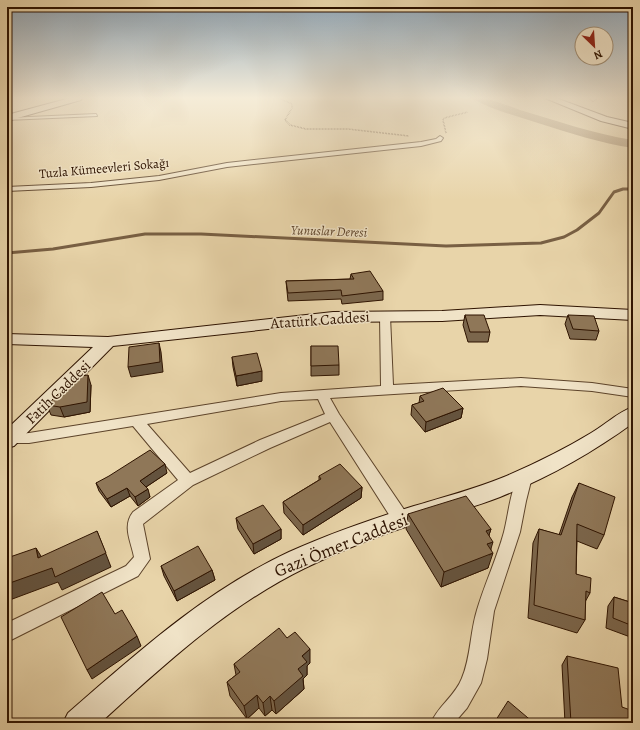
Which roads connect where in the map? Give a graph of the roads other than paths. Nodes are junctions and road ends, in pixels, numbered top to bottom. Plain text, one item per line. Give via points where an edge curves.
1 (440, 138) road end
2 (7, 189) edge
3 (633, 315) edge
4 (385, 316) junction
5 (7, 339) edge
6 (108, 342) junction
7 (387, 390) junction
8 (633, 393) edge
9 (322, 394) junction
10 (633, 414) edge
11 (333, 416) junction
12 (136, 420) junction
13 (8, 440) edge
14 (525, 477) junction
15 (188, 481) junction
16 (401, 519) junction
17 (7, 633) edge
18 (78, 723) edge
19 (441, 723) edge

1 - 2 street, Tuzla Kümeevleri Sokağı via 421,144 227,165 159,178 91,185
3 - 4 street, Atatürk Caddesi via 540,310 442,316
4 - 6 street, Atatürk Caddesi via 311,319
4 - 7 street
5 - 6 street, Atatürk Caddesi
6 - 13 street, Fatih Caddesi
7 - 8 street via 521,382
7 - 9 street
9 - 11 street
9 - 12 street via 257,400
10 - 14 street, Gazi Ömer Caddesi via 584,446
11 - 15 street
11 - 16 street
12 - 13 street
12 - 15 street
14 - 16 street, Gazi Ömer Caddesi via 483,494
14 - 19 street via 512,532 485,611 471,682 460,701
15 - 17 street via 139,517 135,528 142,548 142,559 132,571
16 - 18 street, Gazi Ömer Caddesi via 296,561 221,603 181,633

